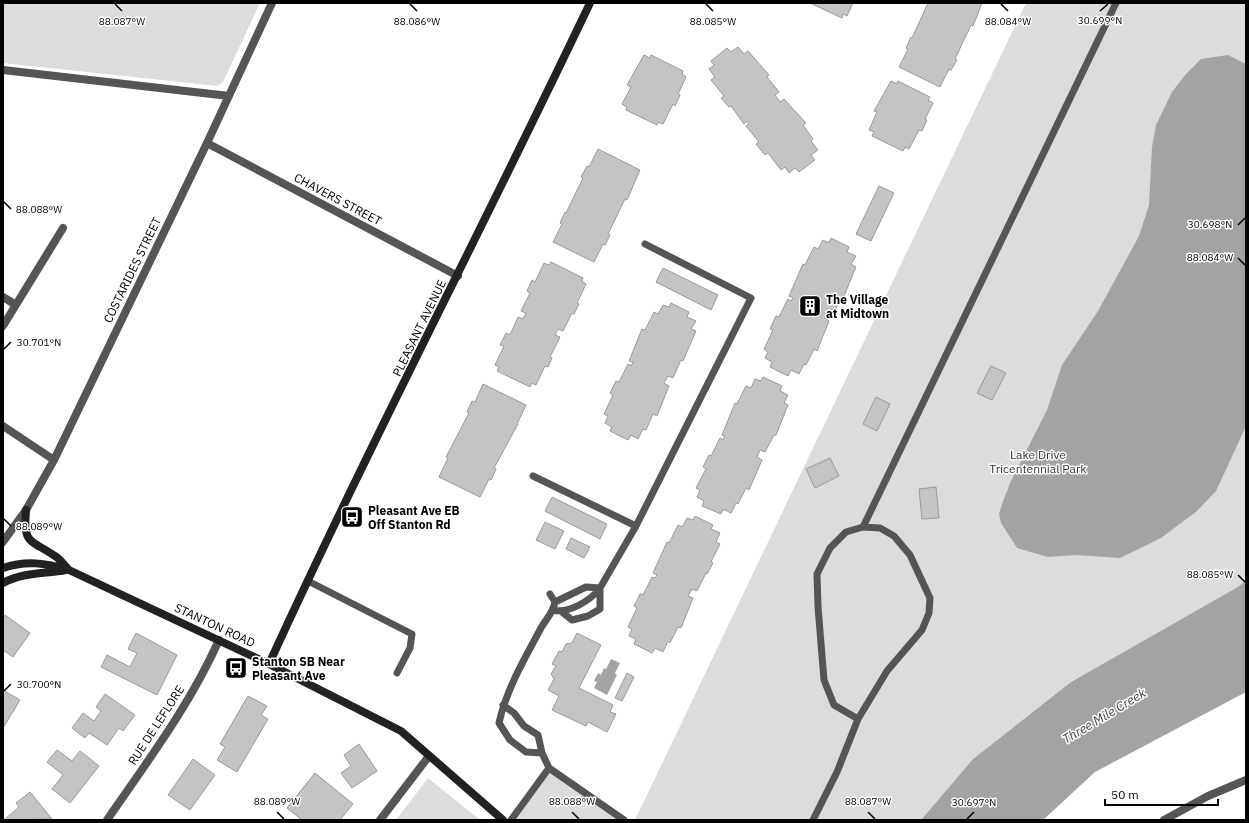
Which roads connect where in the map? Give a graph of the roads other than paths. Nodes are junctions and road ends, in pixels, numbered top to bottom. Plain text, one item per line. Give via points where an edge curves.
1 (272, 3) edge
2 (590, 3) edge
3 (1116, 3) edge
4 (3, 70) edge
5 (229, 96) junction
6 (207, 143) junction
7 (63, 228) dead end
8 (645, 244) dead end
9 (458, 276) junction
10 (3, 297) edge
11 (16, 305) junction
12 (3, 326) edge
13 (3, 426) edge
14 (54, 460) junction
15 (532, 476) dead end
16 (26, 510) junction
17 (636, 526) junction
18 (863, 527) junction
19 (3, 542) edge
20 (3, 568) edge
21 (69, 570) junction
22 (308, 581) junction
23 (3, 583) edge
24 (600, 588) junction
25 (550, 594) dead end
26 (555, 602) junction
27 (554, 610) junction
28 (562, 612) junction
29 (219, 640) junction
30 (269, 664) junction
31 (397, 673) dead end
32 (503, 705) junction
33 (858, 720) junction
34 (542, 753) junction
35 (429, 756) junction
36 (550, 768) junction
37 (1246, 780) edge
38 (107, 820) edge
39 (380, 820) edge
40 (503, 820) edge
41 (511, 820) edge
42 (624, 820) edge
43 (813, 820) edge
44 (1164, 820) edge

1 - 5 street, COSTARIDES STREET
2 - 9 street, PLEASANT AVENUE
3 - 18 lane
4 - 5 street
5 - 6 street, COSTARIDES STREET
6 - 9 street, CHAVERS STREET
6 - 14 street, COSTARIDES STREET
7 - 11 street
8 - 17 lane via 751,298
9 - 22 street, PLEASANT AVENUE
10 - 11 street
11 - 12 street
13 - 14 street
14 - 16 street, COSTARIDES STREET
15 - 17 lane
16 - 19 street, COSTARIDES STREET
16 - 21 street, STANTON ROAD via 28,539 32,544 56,556
17 - 24 lane
18 - 33 lane via 846,532 830,548 817,574 824,680 834,705
18 - 33 lane via 880,528 894,536 910,555 930,598 929,613 922,630 886,671
20 - 21 street, STANTON ROAD via 13,564 36,562
21 - 23 street via 30,574
21 - 29 street, STANTON ROAD
22 - 30 street, PLEASANT AVENUE
22 - 31 lane via 412,634 410,648
24 - 26 lane via 586,587
24 - 28 lane via 594,596
24 - 28 lane via 600,609 588,616 572,620
25 - 26 lane
26 - 27 lane
27 - 28 lane
27 - 32 lane via 542,626
29 - 30 street, STANTON ROAD
29 - 38 street, RUE DE LEFLORE via 208,666 168,732
30 - 35 street, STANTON ROAD via 401,731
32 - 34 lane via 514,713 524,726 538,735
32 - 34 lane via 499,723 510,740 526,752
33 - 43 lane via 838,772
34 - 36 lane
35 - 39 street
35 - 40 street, STANTON ROAD
36 - 41 lane
36 - 42 lane
37 - 44 street via 1208,796

